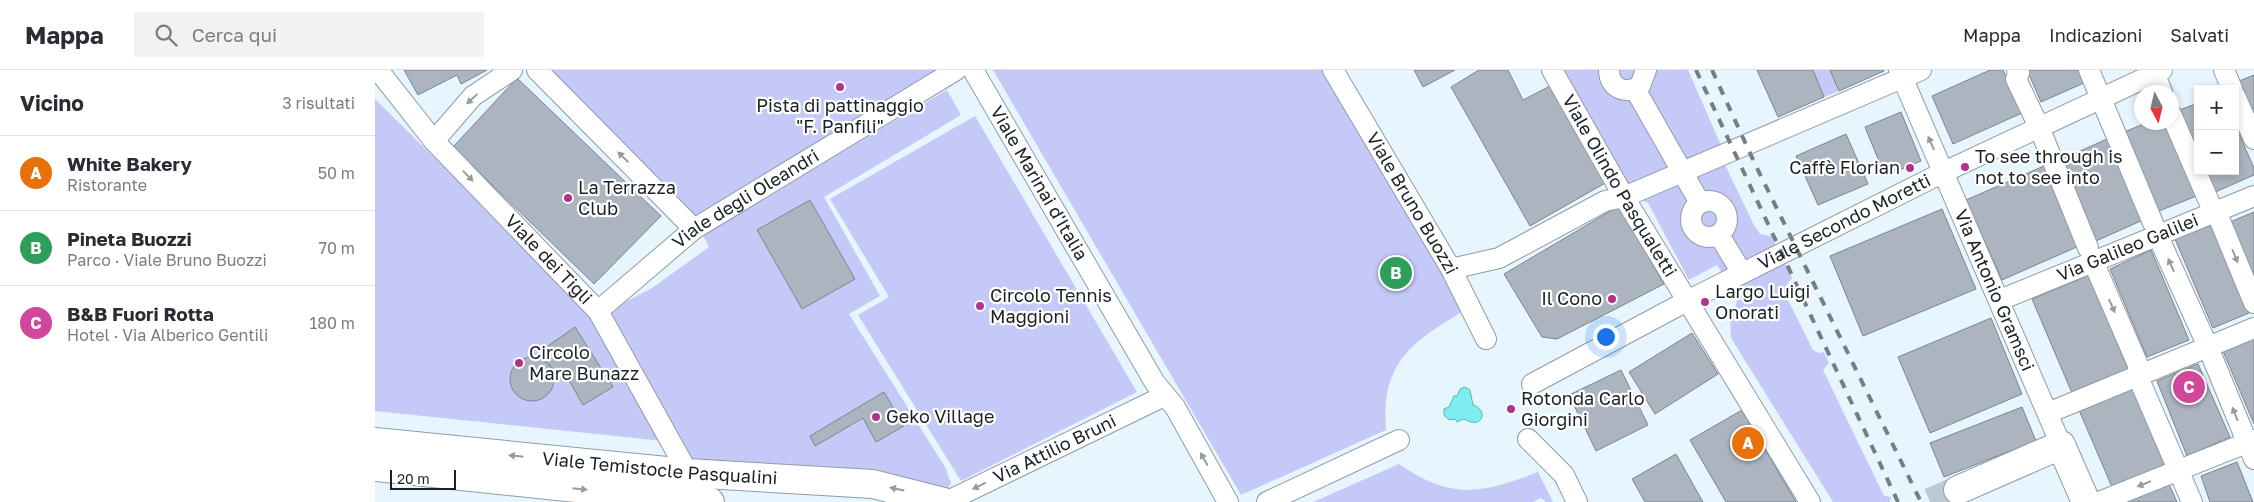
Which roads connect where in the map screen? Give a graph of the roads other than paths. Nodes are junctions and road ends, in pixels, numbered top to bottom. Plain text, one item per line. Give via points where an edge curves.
1 (377, 70) edge
2 (512, 70) edge
3 (537, 70) edge
4 (956, 70) edge
5 (973, 70) edge
6 (1333, 70) edge
7 (1552, 70) edge
8 (1609, 70) edge
9 (1646, 70) edge
10 (1921, 70) edge
11 (2089, 70) edge
12 (2224, 70) edge
13 (2156, 71) edge
14 (2014, 73) edge
15 (1901, 74) edge
16 (2160, 85) edge
17 (2230, 85) edge
18 (1635, 89) junction
19 (2101, 99) junction
20 (2239, 105) edge
21 (2039, 127) junction
22 (2178, 130) edge
23 (2254, 139) edge
24 (435, 141) junction
25 (1682, 172) junction
26 (1944, 172) junction
27 (2254, 196) edge
28 (1624, 197) junction
29 (2213, 207) junction
30 (694, 229) junction
31 (2155, 229) junction
32 (2090, 255) junction
33 (1451, 269) junction
34 (1742, 273) junction
35 (2000, 300) junction
36 (1687, 301) junction
37 (2254, 303) edge
38 (598, 311) junction
39 (2254, 328) edge
40 (1486, 339) dead end
41 (2208, 346) junction
42 (2138, 377) junction
43 (1532, 384) dead end
44 (1164, 396) junction
45 (2048, 413) junction
46 (1528, 439) dead end
47 (1399, 440) dead end
48 (375, 442) edge
49 (2061, 445) junction
50 (2252, 447) edge
51 (375, 467) edge
52 (2179, 471) junction
53 (687, 473) junction
54 (1963, 496) tunnel mouth
55 (698, 501) edge
56 (945, 502) edge
57 (1228, 502) edge
58 (1267, 502) edge
59 (1577, 502) edge
60 (1810, 502) edge
61 (2086, 502) edge
62 (2099, 502) edge
63 (2192, 502) edge

1 - 24 street, Viale dei Tigli
2 -> 24 street via 473,96
30 -> 3 street
4 - 30 street, Viale degli Oleandri
5 - 44 street, Viale Marinai d'Italia
6 - 33 street, Viale Bruno Buozzi
7 - 28 street, Viale Olindo Pasqualetti
8 - 18 street via 1617,88
9 - 18 street via 1644,80
10 - 15 street
11 - 19 street
12 - 17 street
13 - 16 street
13 - 19 street, Viale Secondo Moretti
14 - 21 street
15 - 25 street
26 -> 15 street, Via Antonio Gramsci
18 - 25 street
19 - 21 street, Viale Secondo Moretti
19 - 31 street
20 - 23 street
21 - 26 street, Viale Secondo Moretti
21 - 32 street
22 - 29 street
24 -> 38 street, Viale dei Tigli
25 - 28 street
25 - 34 street via 1700,203 1691,218 1694,229 1708,238 1719,235
26 - 34 street, Viale Secondo Moretti
26 - 35 street, Via Antonio Gramsci
27 - 29 street, Via Galileo Galilei
28 - 33 street via 1605,201 1499,258
28 - 36 street, Viale Olindo Pasqualetti
29 - 31 street, Via Galileo Galilei
29 -> 37 street
30 - 38 street, Viale degli Oleandri
31 - 32 street, Via Galileo Galilei
41 -> 31 street
32 - 35 street, Via Galileo Galilei
32 -> 42 street via 2138,366
33 - 40 street, Viale Bruno Buozzi
34 - 36 street, Viale Secondo Moretti
35 - 45 street, Via Antonio Gramsci
36 - 43 street, Viale Secondo Moretti
36 - 60 street, Viale Olindo Pasqualetti
38 - 53 street, Viale dei Tigli
39 - 41 street
41 - 42 street
50 -> 41 street
42 - 45 street
42 - 52 street
44 -> 56 street, Via Attilio Bruni
57 -> 44 street, Viale Marinai d'Italia via 1175,407
45 - 49 street, Via Antonio Gramsci
46 - 59 street via 1564,475
47 - 58 street
53 -> 48 street, Viale Temistocle Pasqualini
49 - 54 street
49 - 61 street, Via Antonio Gramsci
50 - 52 street
51 -> 55 street, Viale Temistocle Pasqualini
52 -> 62 street
52 - 63 street
53 - 55 street, Viale dei Tigli via 694,482
56 -> 53 street, Viale Temistocle Pasqualini via 873,484

